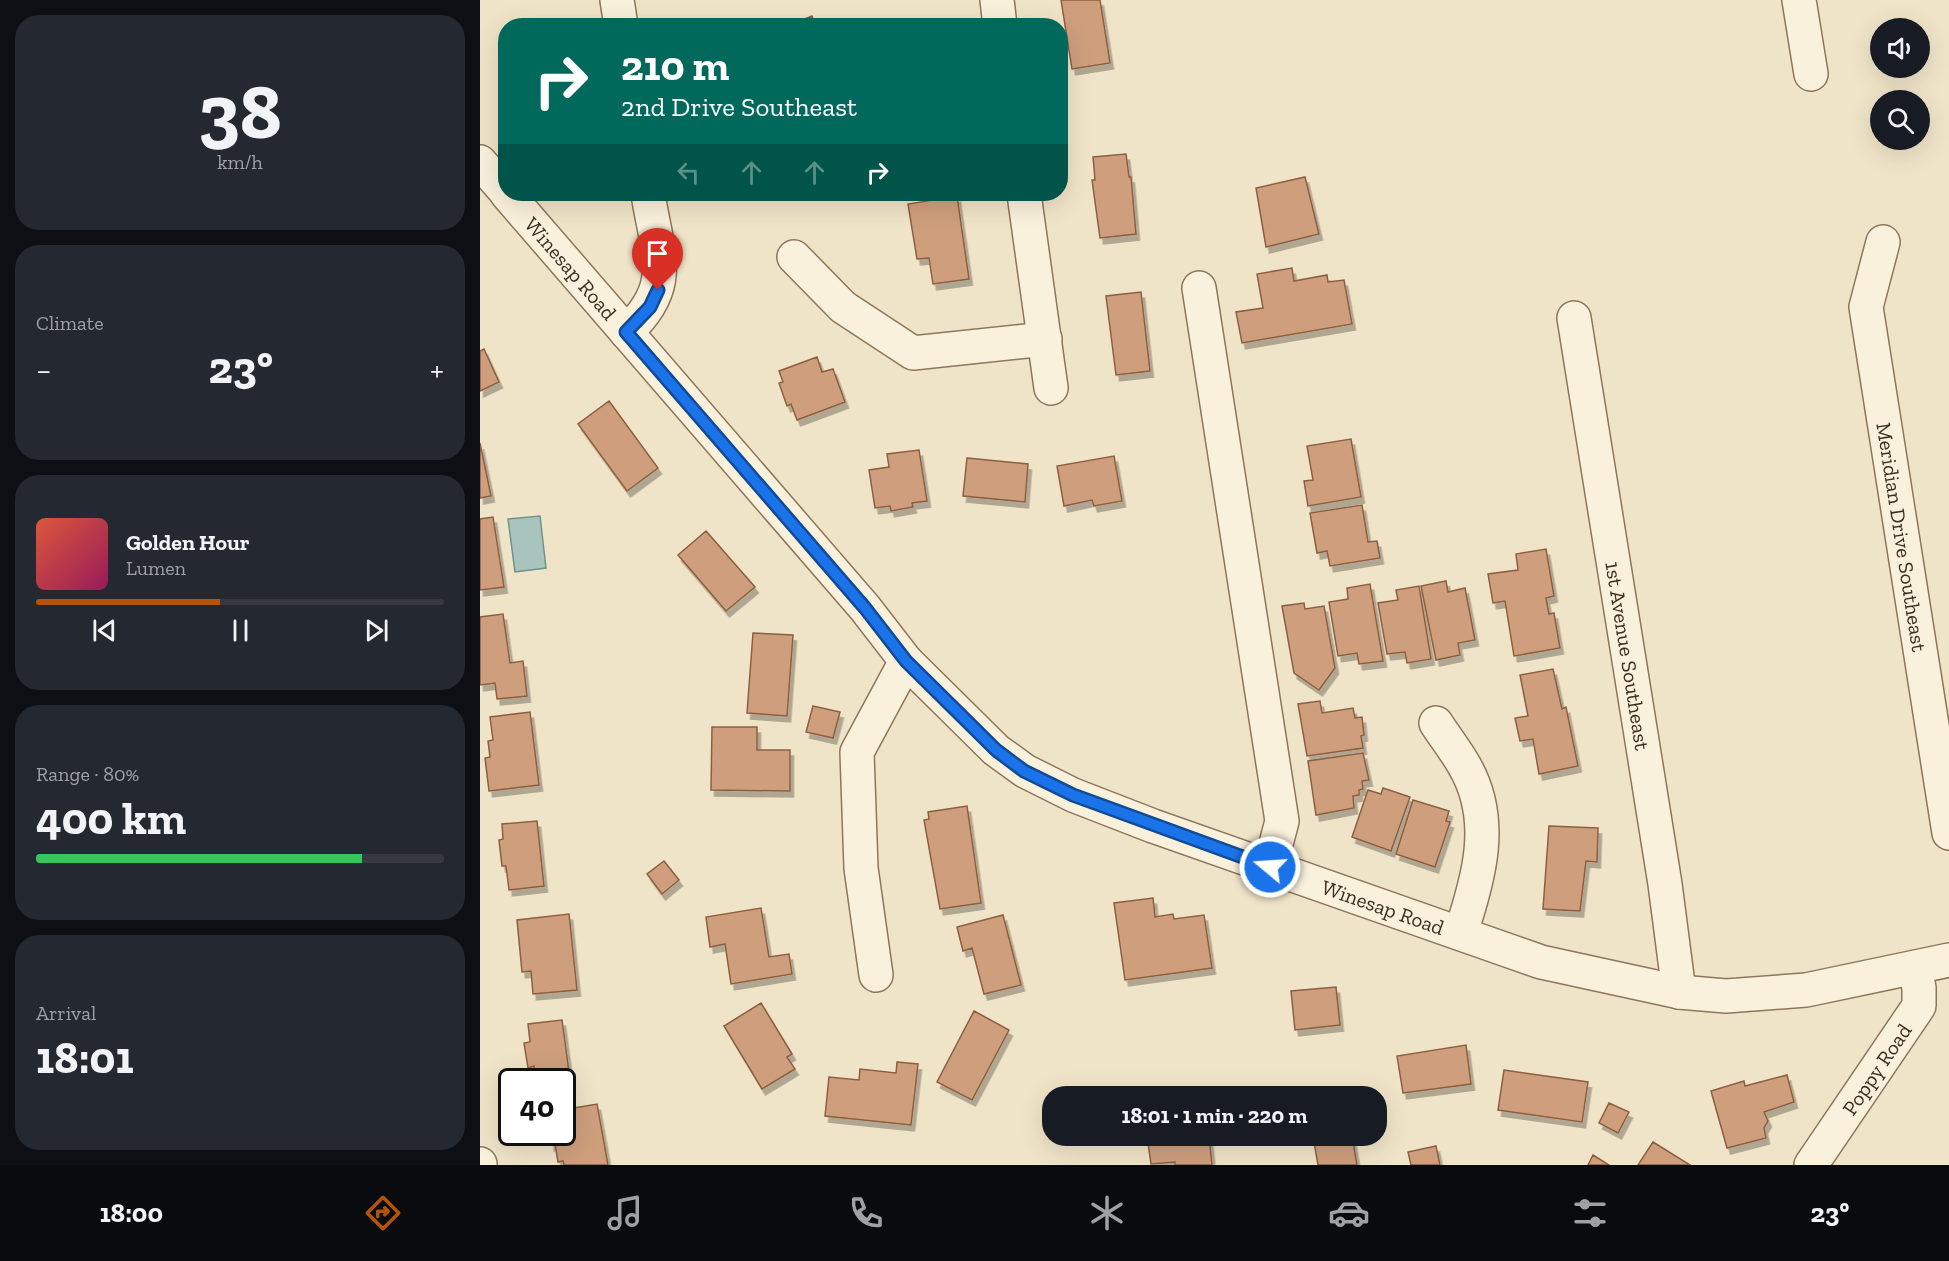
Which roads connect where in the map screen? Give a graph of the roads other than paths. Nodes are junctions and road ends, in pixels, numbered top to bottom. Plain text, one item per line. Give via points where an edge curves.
1 (617, 0) edge
2 (997, 0) edge
3 (1799, 0) edge
4 (620, 18) edge
5 (999, 18) edge
6 (1811, 74) dead end
7 (480, 162) edge
8 (498, 183) edge
9 (513, 201) edge
10 (649, 201) edge
11 (1025, 201) edge
12 (1883, 242) dead end
13 (794, 257) dead end
14 (1199, 288) dead end
15 (1574, 318) dead end
16 (626, 332) junction
17 (1045, 339) junction
18 (1052, 388) dead end
19 (906, 661) junction
20 (1436, 723) dead end
21 (1949, 832) edge
22 (1270, 867) junction
23 (1461, 932) junction
24 (1949, 960) edge
25 (1915, 968) junction
26 (876, 975) dead end
27 (1679, 992) junction
28 (1811, 1165) edge

1 - 4 street
2 - 5 street
3 - 6 street
7 - 8 street, Winesap Road
9 - 16 street, Winesap Road
10 - 16 street via 660,273 658,290 650,307
11 - 17 street
12 - 21 street, Meridian Drive Southeast via 1866,307
13 - 17 street via 843,307 913,353
14 - 22 street via 1282,821
15 - 27 street, 1st Avenue Southeast
16 - 19 street, Winesap Road via 865,608
17 - 18 street
19 - 22 street, Winesap Road via 996,750 1024,771 1073,795
19 - 26 street via 857,752 861,868
20 - 23 street via 1466,767 1480,805 1483,846
22 - 23 street, Winesap Road
23 - 27 street, Winesap Road via 1541,962
24 - 25 street, Winesap Road
25 - 27 street, Winesap Road via 1806,990 1726,996
25 - 28 street, Poppy Road via 1919,1006

